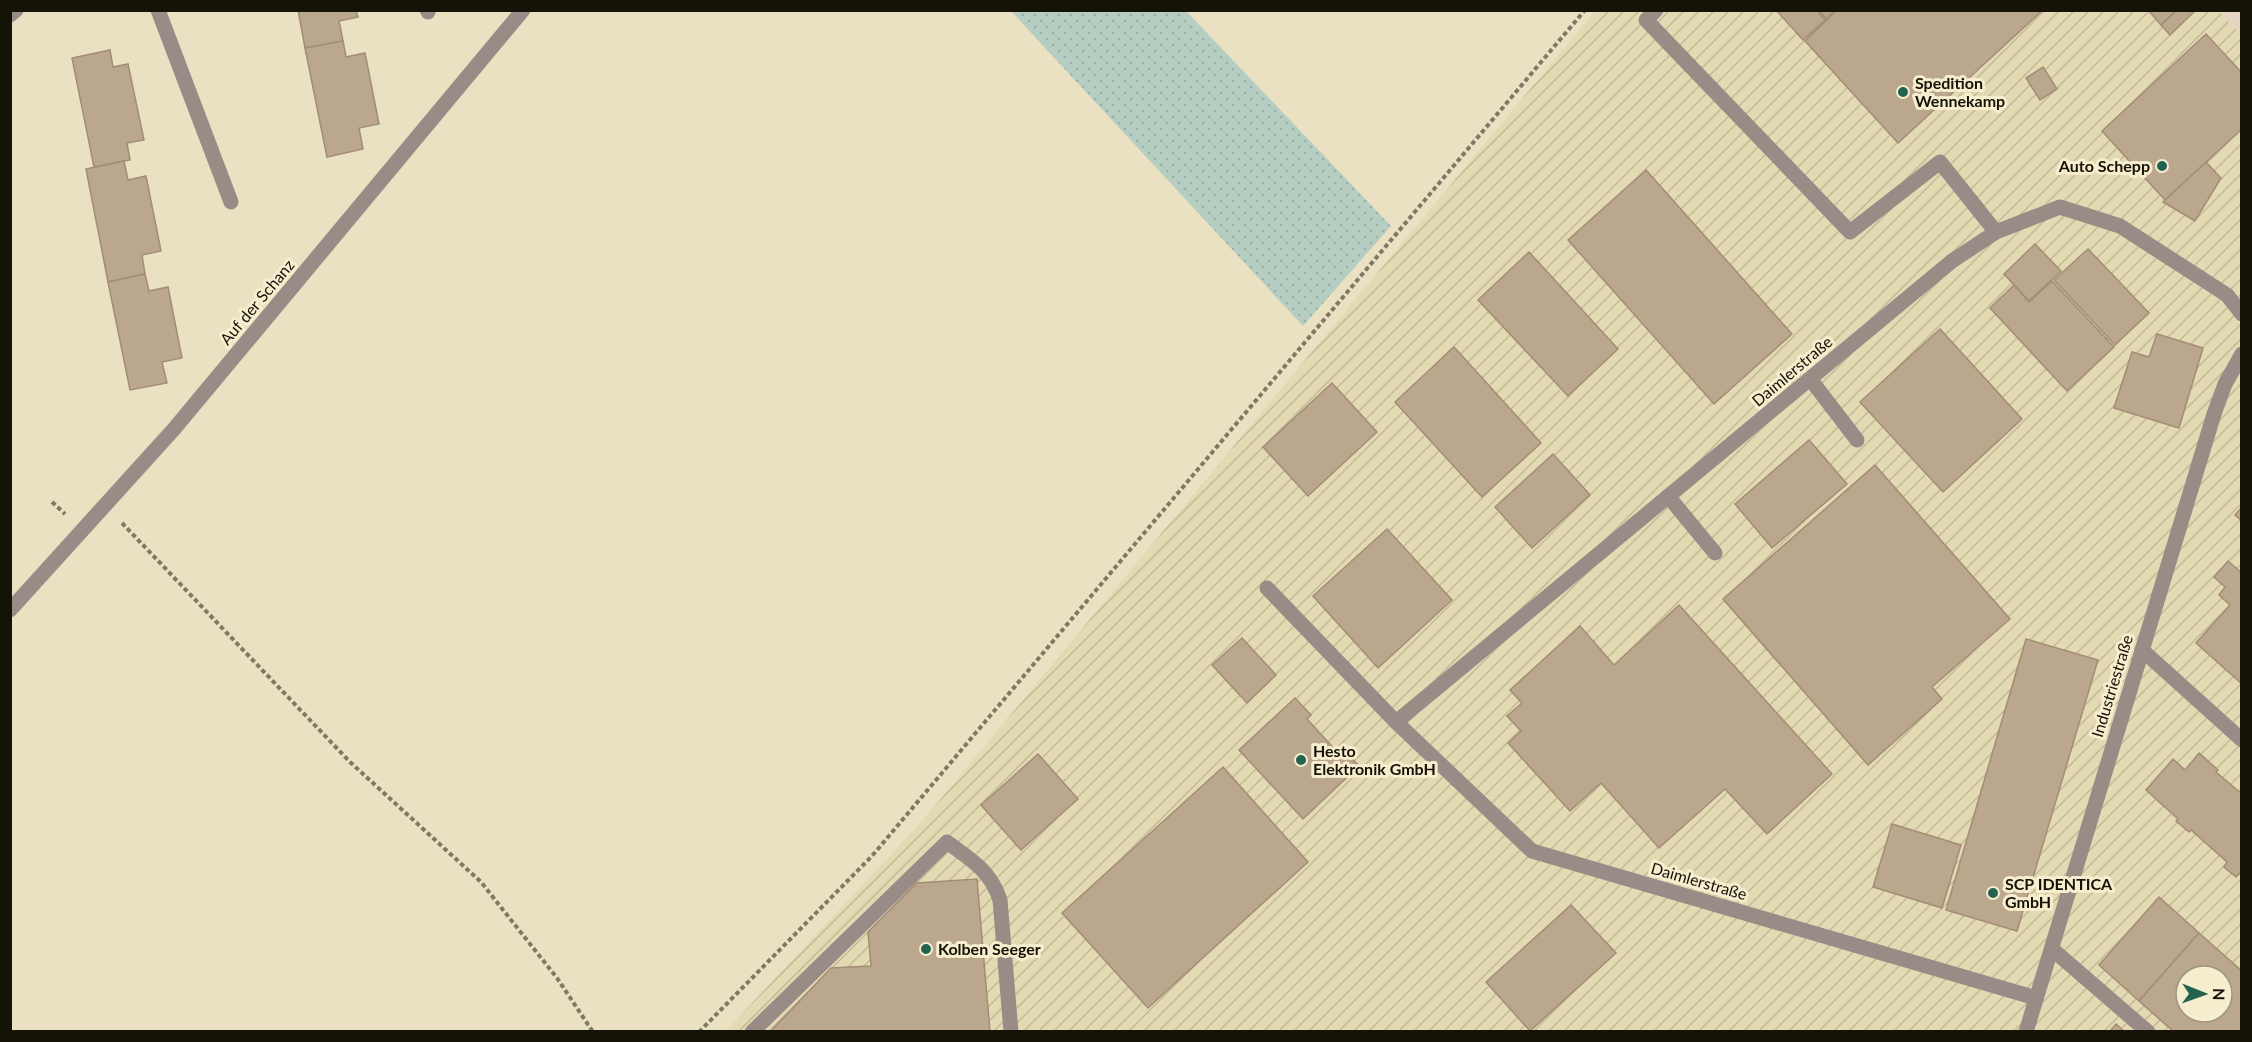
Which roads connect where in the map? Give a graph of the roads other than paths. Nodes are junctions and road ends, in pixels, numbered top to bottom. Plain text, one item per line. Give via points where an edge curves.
1 (16, 10) edge
2 (158, 10) edge
3 (523, 10) edge
4 (1656, 10) edge
5 (10, 15) edge
6 (231, 202) dead end
7 (1996, 232) junction
8 (2241, 314) edge
9 (2241, 354) edge
10 (1810, 380) junction
11 (1857, 440) dead end
12 (1668, 496) junction
13 (1715, 553) dead end
14 (1267, 588) dead end
15 (10, 610) edge
16 (2142, 650) junction
17 (1396, 722) junction
18 (2241, 740) edge
19 (2052, 950) junction
20 (2036, 998) junction
21 (752, 1032) edge
22 (1011, 1032) edge
23 (2026, 1032) edge
24 (2148, 1032) edge

1 - 5 street
2 - 6 street
3 - 15 street, Auf der Schanz via 182,420
4 - 7 street via 1646,20 1850,232 1940,162
7 - 8 street, Daimlerstraße via 2060,207 2120,226 2227,295
7 - 10 street, Daimlerstraße via 1952,261
9 - 16 street, Industriestraße via 2214,414
10 - 11 street
10 - 12 street, Daimlerstraße
12 - 13 street
12 - 17 street, Daimlerstraße
14 - 17 street, Daimlerstraße
16 - 18 street
16 - 19 street, Industriestraße
17 - 20 street, Daimlerstraße via 1532,851
19 - 20 street, Industriestraße
19 - 24 street
20 - 23 street, Industriestraße
21 - 22 street via 947,842 983,870 994,883 1000,900

